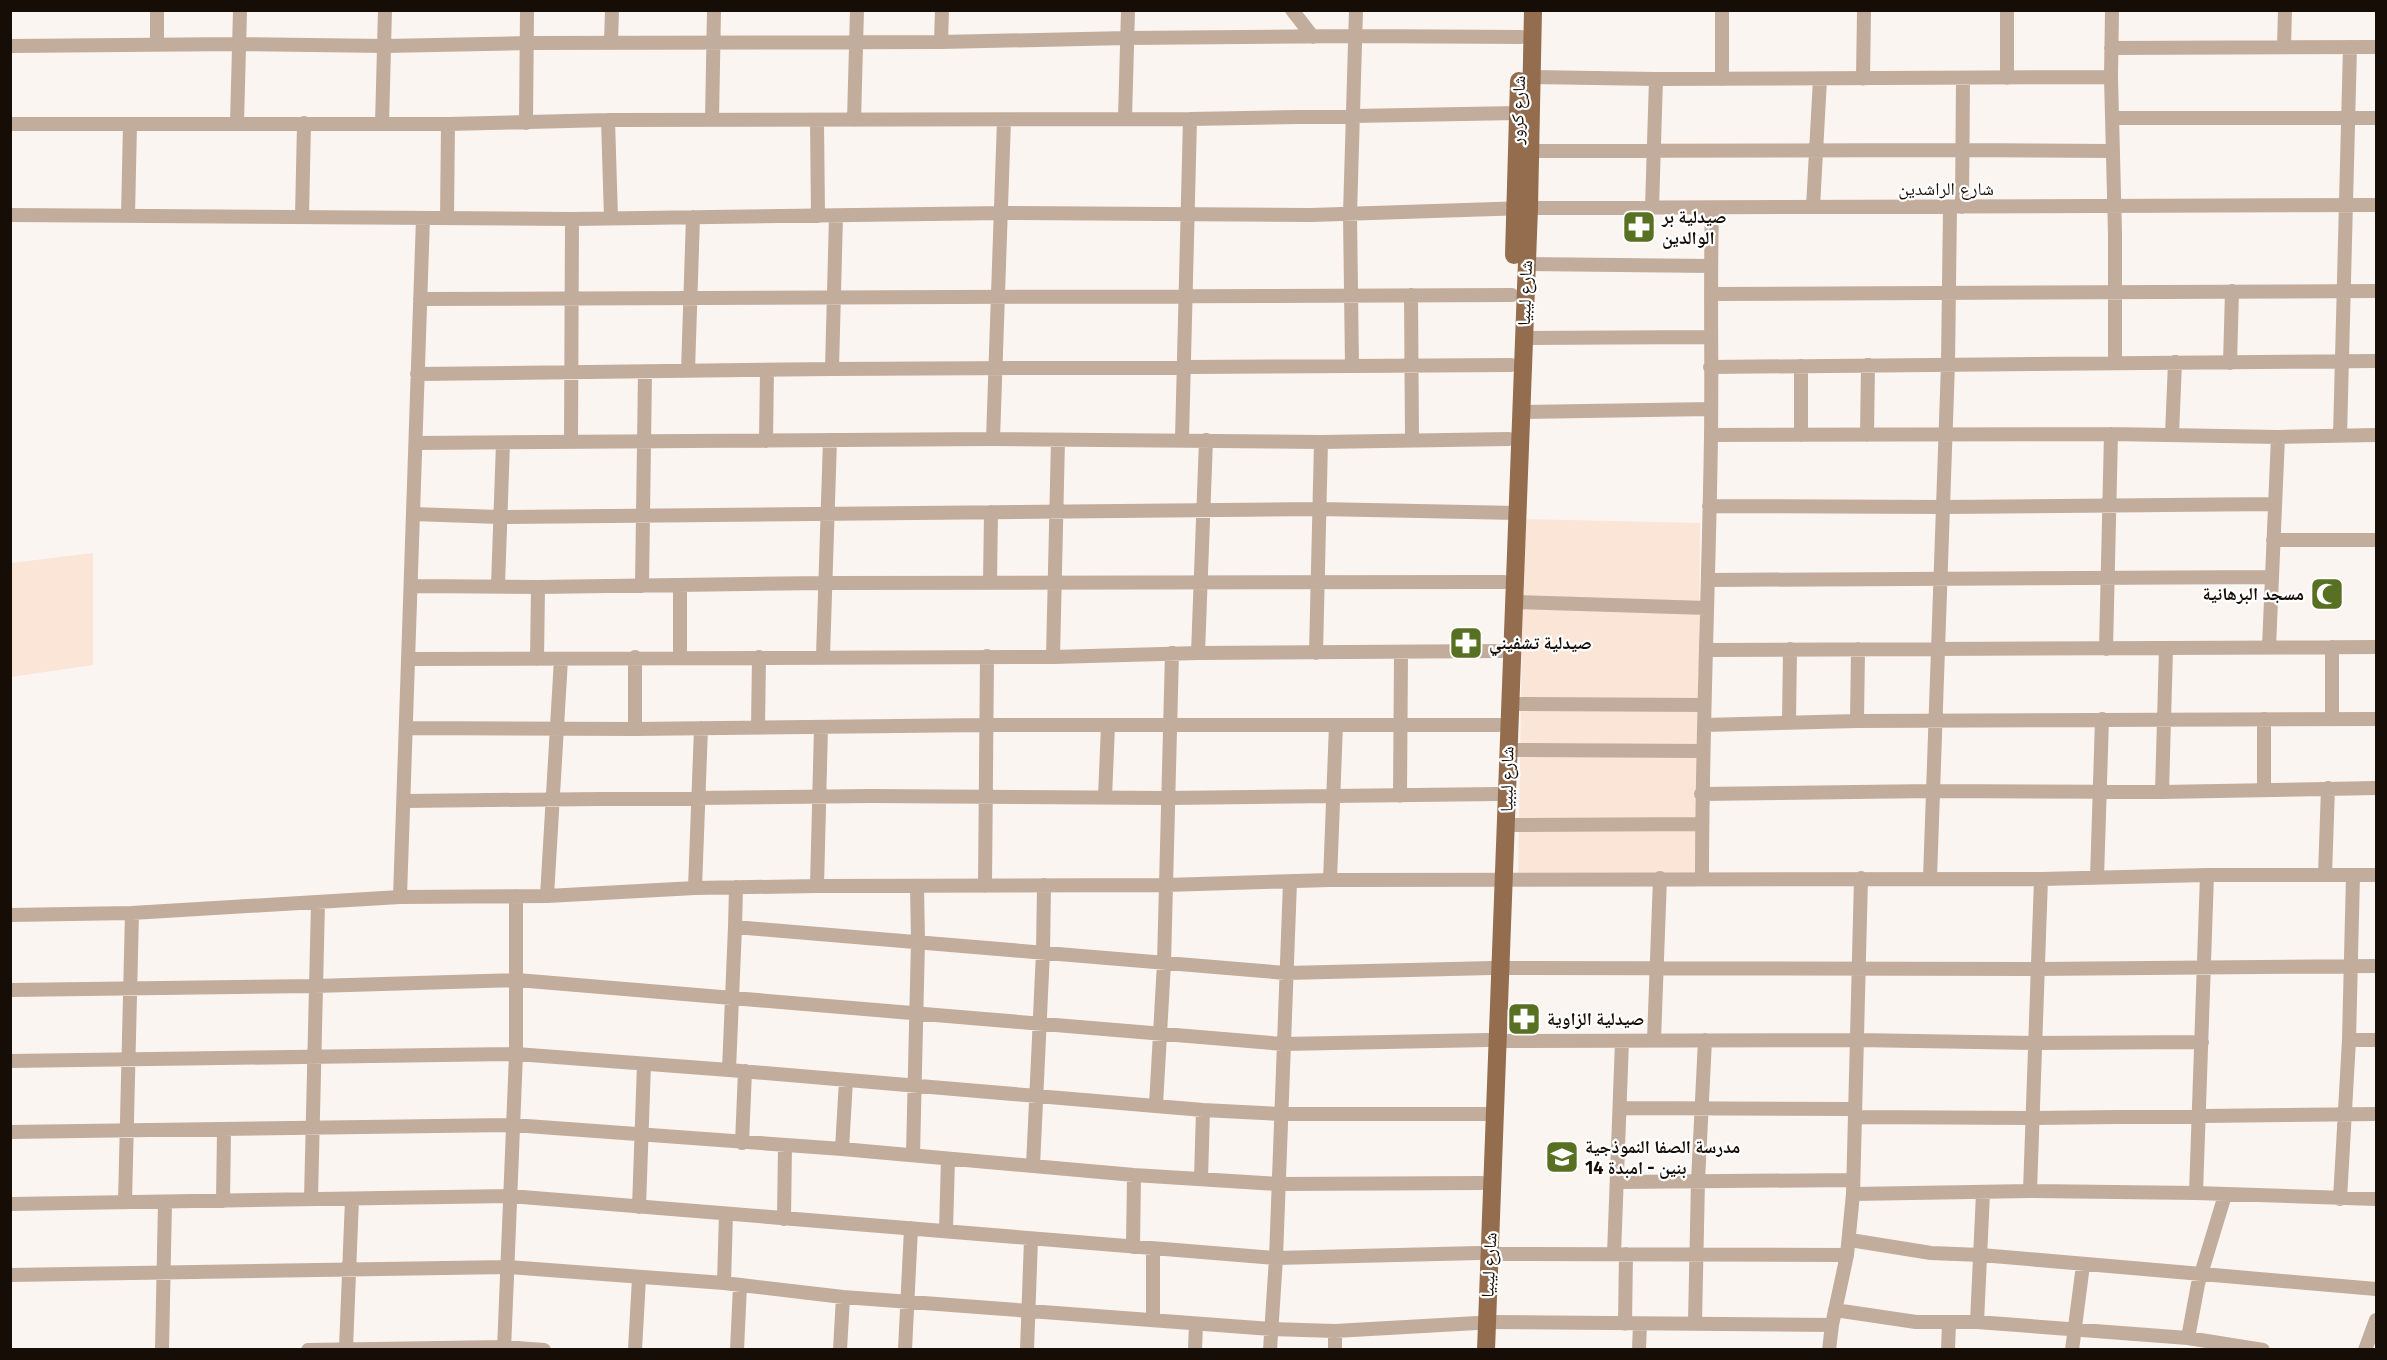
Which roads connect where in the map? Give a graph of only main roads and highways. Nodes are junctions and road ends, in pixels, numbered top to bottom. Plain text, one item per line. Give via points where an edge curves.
1 (1521, 10) edge
2 (1533, 10) edge
3 (1524, 151) junction
4 (1522, 208) junction
5 (1514, 461) junction
6 (1512, 512) junction
7 (1499, 879) junction
8 (1493, 1041) junction
9 (1486, 1175) junction
10 (1482, 1323) junction
11 (1476, 1350) edge
12 (1486, 1350) edge

1 - 3 main road, شارع كرور via 1518,113
2 - 3 main road, شارع كرور via 1532,78
3 - 4 main road, شارع كرور
4 - 5 main road, شارع ليبيا via 1526,264 1521,412
4 - 5 main road, شارع ليبيا via 1512,296 1509,439
5 - 6 main road, شارع ليبيا
6 - 7 main road, شارع ليبيا via 1504,582 1497,794
6 - 7 main road, شارع ليبيا via 1514,602 1506,825
7 - 8 main road, شارع ليبيا
8 - 9 main road, شارع ليبيا
8 - 9 main road, شارع ليبيا via 1485,1114
9 - 10 main road, شارع ليبيا
10 - 11 main road, شارع ليبيا
10 - 12 main road, شارع ليبيا

